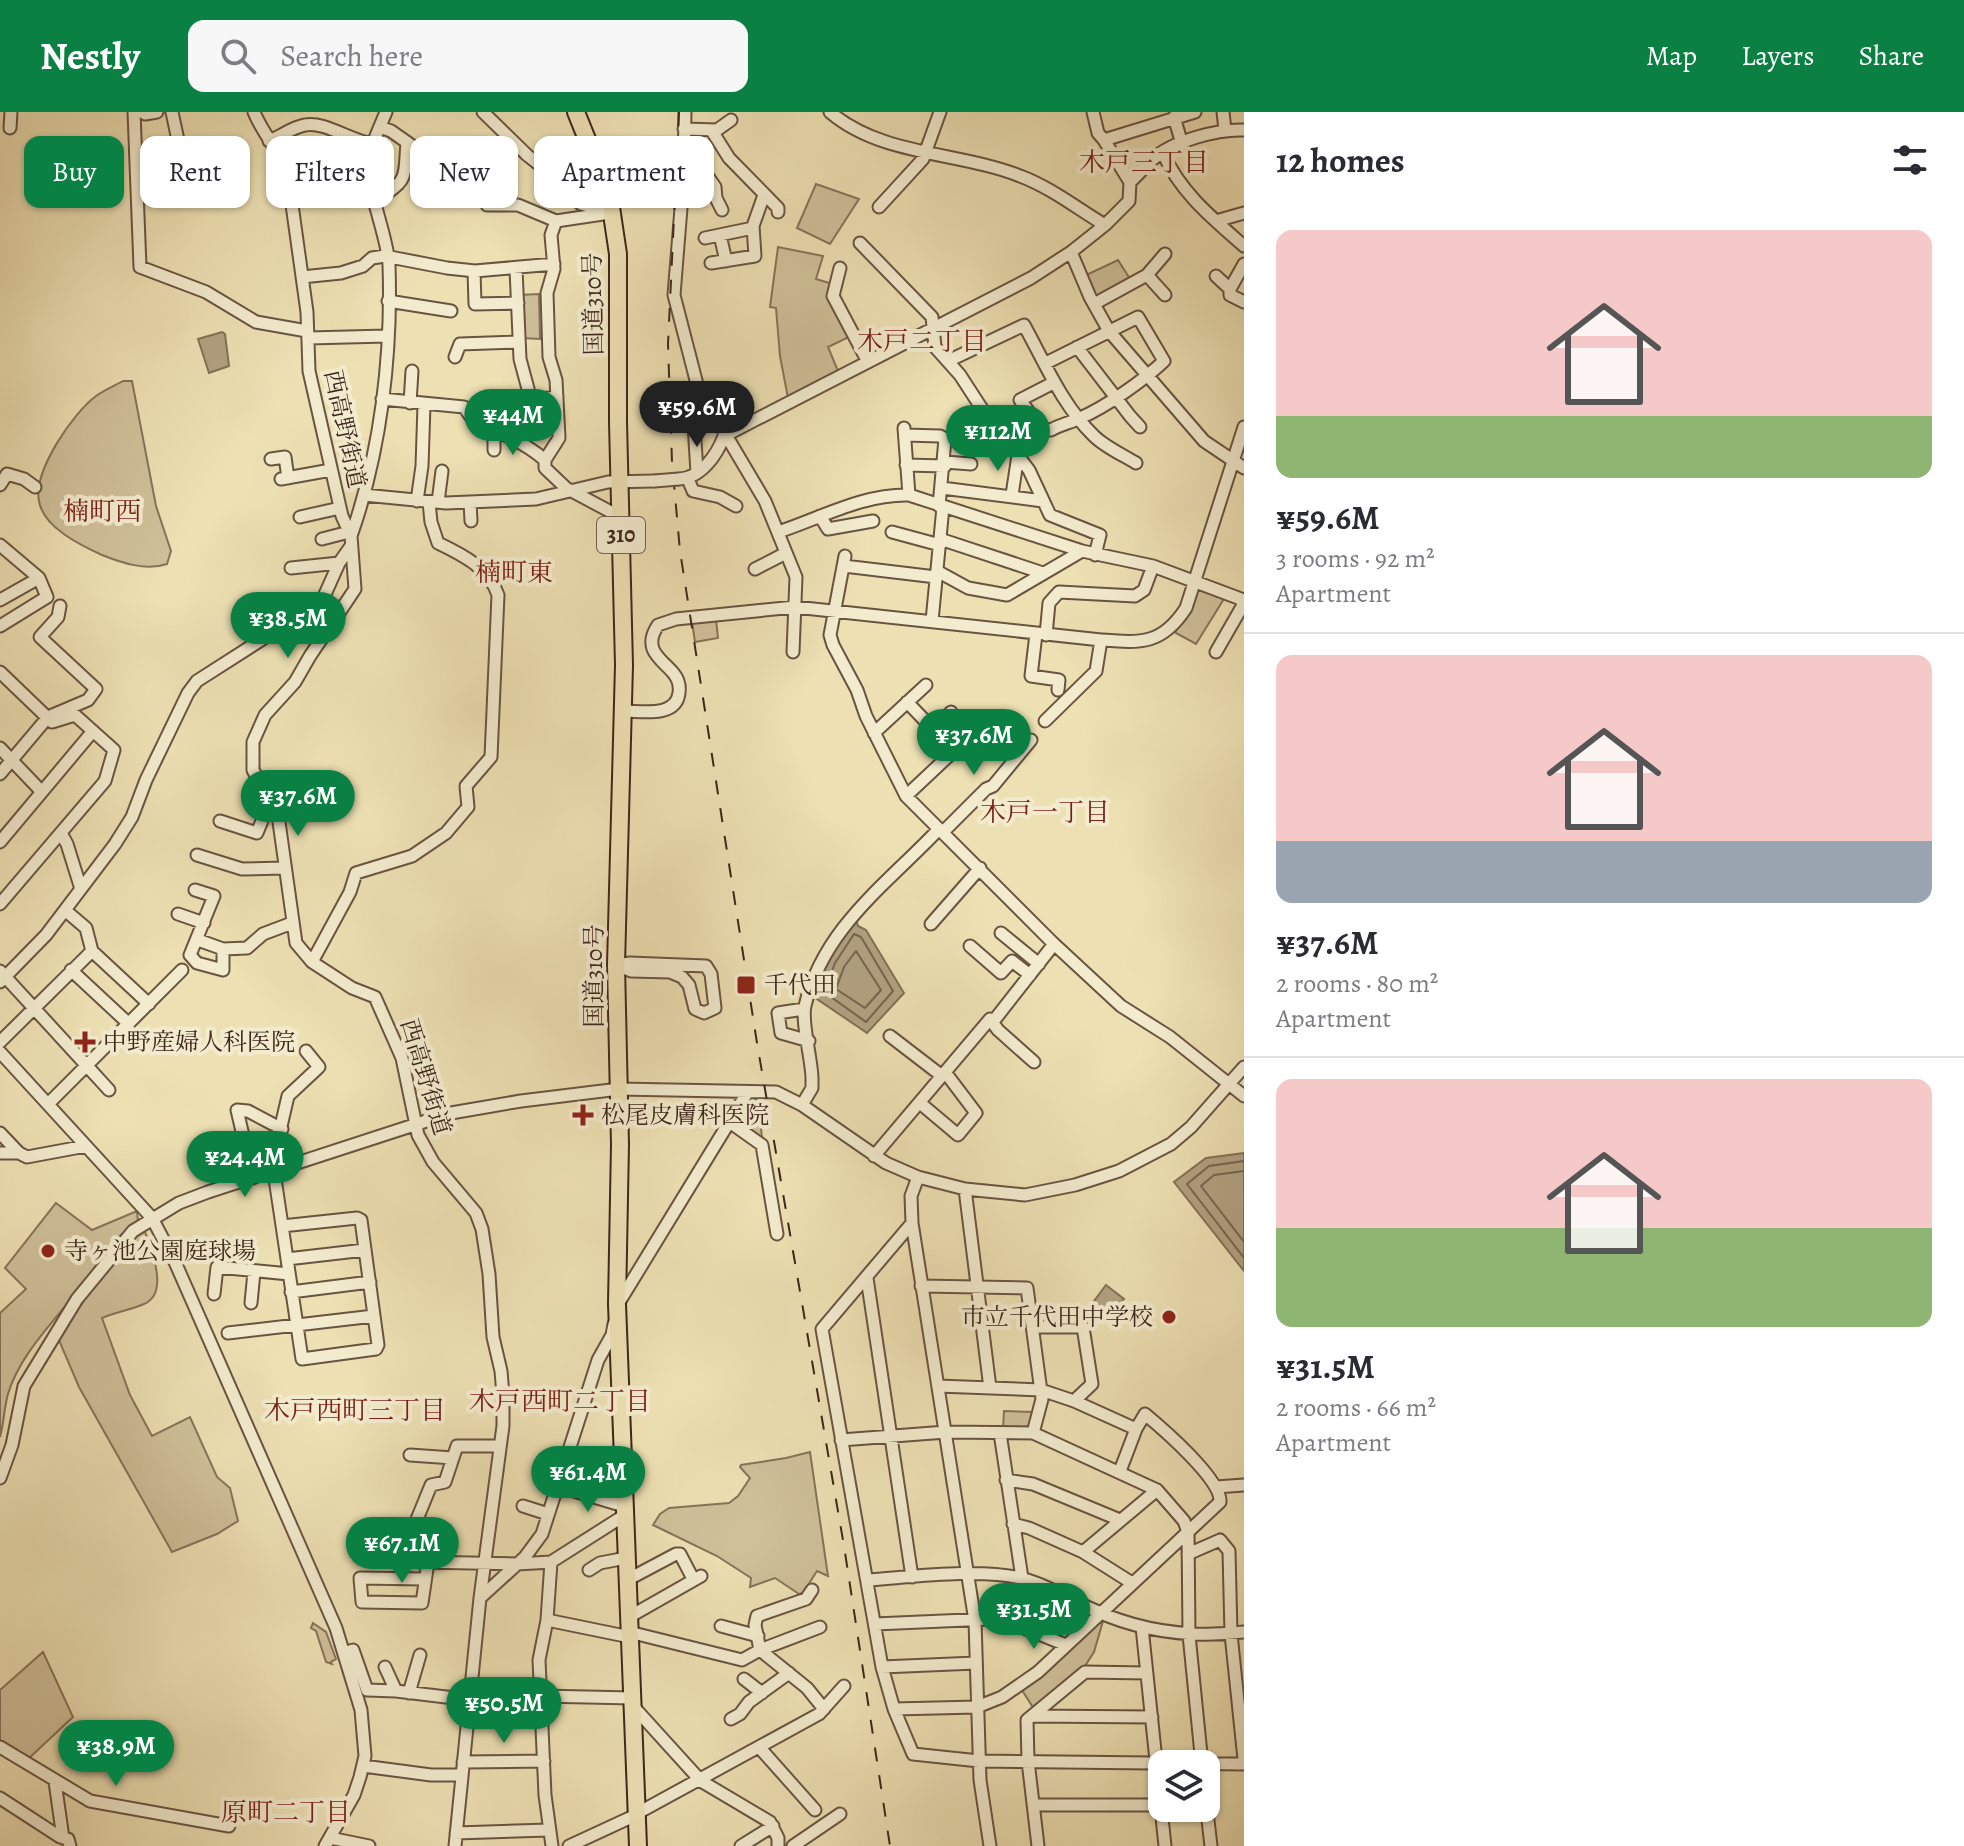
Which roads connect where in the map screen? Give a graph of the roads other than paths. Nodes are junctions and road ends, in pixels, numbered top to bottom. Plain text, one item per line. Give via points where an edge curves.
1 (11, 112) edge
2 (134, 112) edge
3 (142, 112) edge
4 (157, 112) edge
5 (172, 112) edge
6 (254, 112) edge
7 (483, 112) edge
8 (576, 112) edge
9 (685, 112) edge
10 (830, 112) edge
11 (940, 112) edge
12 (1093, 112) edge
13 (1195, 112) edge
14 (1223, 112) edge
15 (386, 113) edge
16 (1174, 117) junction
17 (731, 120) dead end
18 (380, 127) junction
19 (10, 128) dead end
20 (684, 129) junction
21 (1225, 130) junction
22 (1244, 130) edge
23 (712, 131) junction
24 (177, 136) edge
25 (266, 136) edge
26 (281, 136) edge
27 (344, 136) edge
28 (376, 136) edge
29 (684, 136) edge
30 (1104, 140) junction
31 (407, 142) junction
32 (410, 144) edge
33 (1182, 144) junction
34 (927, 152) junction
35 (1163, 153) junction
36 (1130, 182) junction
37 (394, 190) edge
38 (764, 195) junction
39 (714, 202) edge
40 (518, 205) edge
41 (879, 207) dead end
42 (292, 208) edge
43 (378, 208) edge
44 (681, 208) edge
45 (722, 210) dead end
46 (611, 212) junction
47 (778, 212) dead end
48 (1244, 213) edge
49 (556, 221) junction
50 (1216, 221) junction
51 (1105, 225) junction
52 (753, 228) junction
53 (720, 235) junction
54 (705, 238) dead end
55 (860, 243) dead end
56 (1244, 246) edge
57 (1071, 252) junction
58 (1165, 254) dead end
59 (389, 258) junction
60 (726, 261) junction
61 (711, 263) dead end
62 (554, 264) junction
63 (1244, 264) edge
64 (840, 268) dead end
65 (516, 269) junction
66 (474, 271) junction
67 (1147, 275) junction
68 (1216, 276) dead end
69 (302, 277) junction
70 (1230, 289) junction
71 (1165, 295) dead end
72 (388, 301) junction
73 (1244, 302) edge
74 (518, 303) junction
75 (1094, 304) junction
76 (451, 311) dead end
77 (933, 329) junction
78 (1109, 331) junction
79 (308, 334) junction
80 (387, 336) junction
81 (519, 342) junction
82 (1077, 347) junction
83 (455, 357) dead end
84 (948, 361) junction
85 (868, 362) junction
86 (1046, 363) junction
87 (412, 371) dead end
88 (1148, 377) junction
89 (1053, 383) junction
90 (1115, 396) junction
91 (557, 397) junction
92 (382, 399) junction
93 (410, 403) junction
94 (424, 405) junction
95 (1080, 418) junction
96 (716, 420) junction
97 (1140, 427) dead end
98 (1244, 427) edge
99 (494, 430) junction
100 (724, 436) junction
101 (494, 450) dead end
102 (1018, 455) junction
103 (271, 459) dead end
104 (545, 460) junction
105 (1233, 461) junction
106 (1136, 463) dead end
107 (945, 464) junction
108 (971, 464) dead end
109 (906, 465) junction
110 (1244, 468) edge
111 (331, 470) junction
112 (442, 471) dead end
113 (688, 477) junction
114 (620, 482) junction
115 (0, 485) edge
116 (35, 487) dead end
117 (942, 488) junction
118 (570, 489) junction
119 (364, 495) junction
120 (909, 495) junction
121 (1012, 495) junction
122 (1043, 501) junction
123 (428, 502) junction
124 (470, 502) junction
125 (736, 506) dead end
126 (941, 506) junction
127 (340, 508) junction
128 (620, 512) junction
129 (820, 516) junction
130 (300, 517) dead end
131 (471, 521) dead end
132 (873, 521) dead end
133 (778, 532) junction
134 (892, 532) dead end
135 (350, 538) junction
136 (322, 539) dead end
137 (940, 542) junction
138 (1, 546) edge
139 (1082, 551) junction
140 (786, 553) junction
141 (1095, 555) junction
142 (339, 563) junction
143 (1153, 566) junction
144 (291, 568) dead end
145 (755, 569) dead end
146 (1043, 573) junction
147 (937, 574) junction
148 (39, 578) junction
149 (1195, 581) junction
150 (0, 600) edge
151 (60, 606) dead end
152 (795, 607) junction
153 (835, 611) junction
154 (932, 621) junction
155 (0, 626) edge
156 (1041, 634) junction
157 (1101, 640) junction
158 (793, 652) dead end
159 (1216, 652) dead end
160 (0, 672) edge
161 (926, 685) dead end
162 (1058, 690) dead end
163 (907, 702) junction
164 (624, 711) junction
165 (951, 712) dead end
166 (48, 717) junction
167 (1045, 721) dead end
168 (93, 731) junction
169 (874, 733) junction
170 (973, 733) dead end
171 (1031, 740) dead end
172 (0, 748) edge
173 (12, 760) junction
174 (0, 774) edge
175 (42, 792) junction
176 (906, 796) junction
177 (274, 809) junction
178 (220, 821) dead end
179 (941, 830) junction
180 (61, 833) junction
181 (0, 842) edge
182 (197, 855) dead end
183 (285, 868) junction
184 (980, 868) junction
185 (81, 889) junction
186 (195, 890) dead end
187 (0, 904) edge
188 (66, 911) junction
189 (178, 914) dead end
190 (204, 923) junction
191 (292, 923) junction
192 (931, 924) dead end
193 (1001, 933) dead end
194 (198, 940) junction
195 (1054, 944) junction
196 (970, 946) dead end
197 (223, 949) junction
198 (92, 951) junction
199 (312, 962) junction
200 (1039, 964) junction
201 (616, 965) junction
202 (71, 970) junction
203 (182, 970) dead end
204 (1030, 975) junction
205 (2, 976) edge
206 (149, 1004) junction
207 (33, 1007) junction
208 (804, 1009) junction
209 (992, 1023) junction
210 (129, 1024) junction
211 (890, 1036) dead end
212 (809, 1041) junction
213 (0, 1042) edge
214 (306, 1051) dead end
215 (0, 1052) edge
216 (1034, 1062) dead end
217 (88, 1066) junction
218 (1244, 1067) edge
219 (944, 1074) junction
220 (1231, 1084) junction
221 (619, 1089) junction
222 (109, 1090) dead end
223 (747, 1093) junction
224 (1244, 1096) edge
225 (920, 1103) junction
226 (48, 1104) junction
227 (802, 1105) junction
228 (731, 1123) junction
229 (415, 1124) junction
230 (282, 1129) junction
231 (0, 1133) edge
232 (86, 1146) junction
233 (0, 1153) edge
234 (19, 1153) junction
235 (874, 1156) junction
236 (274, 1172) junction
237 (918, 1177) junction
238 (253, 1178) junction
239 (965, 1189) junction
240 (152, 1218) junction
241 (912, 1223) junction
242 (282, 1226) junction
243 (777, 1234) dead end
244 (365, 1250) junction
245 (287, 1259) junction
246 (254, 1272) junction
247 (289, 1274) junction
248 (867, 1278) junction
249 (370, 1282) junction
250 (921, 1286) junction
251 (976, 1287) junction
252 (291, 1292) junction
253 (214, 1294) dead end
254 (251, 1303) dead end
255 (617, 1304) junction
256 (374, 1316) junction
257 (297, 1325) junction
258 (1033, 1327) junction
259 (228, 1333) dead end
260 (938, 1386) junction
261 (990, 1388) junction
262 (1041, 1390) junction
263 (1074, 1401) junction
264 (1136, 1429) junction
265 (946, 1432) junction
266 (1000, 1433) junction
267 (1033, 1433) junction
268 (893, 1436) junction
269 (841, 1440) junction
270 (500, 1446) junction
271 (410, 1455) dead end
272 (453, 1458) junction
273 (1120, 1471) junction
274 (0, 1478) edge
275 (1006, 1480) junction
276 (1244, 1485) edge
277 (557, 1486) junction
278 (1216, 1487) junction
279 (1157, 1490) junction
280 (523, 1506) dead end
281 (624, 1510) junction
282 (548, 1514) junction
283 (1120, 1520) junction
284 (1013, 1524) junction
285 (1188, 1532) junction
286 (382, 1549) dead end
287 (1083, 1552) junction
288 (1188, 1554) junction
289 (402, 1556) junction
290 (626, 1558) junction
291 (428, 1562) junction
292 (485, 1562) junction
293 (551, 1562) junction
294 (517, 1564) junction
295 (589, 1570) dead end
296 (967, 1574) junction
297 (912, 1577) junction
298 (1022, 1578) junction
299 (424, 1579) junction
300 (627, 1580) junction
301 (867, 1580) junction
302 (1132, 1583) junction
303 (812, 1590) dead end
304 (480, 1598) junction
305 (1099, 1613) junction
306 (975, 1619) junction
307 (547, 1620) junction
308 (875, 1624) junction
309 (721, 1626) dead end
310 (1142, 1627) junction
311 (629, 1629) junction
312 (1238, 1633) edge
313 (1189, 1635) junction
314 (758, 1636) junction
315 (820, 1642) dead end
316 (1066, 1645) junction
317 (760, 1650) junction
318 (344, 1653) junction
319 (420, 1655) dead end
320 (976, 1663) junction
321 (385, 1667) dead end
322 (882, 1667) junction
323 (789, 1673) junction
324 (1147, 1673) junction
325 (1239, 1673) edge
326 (744, 1679) dead end
327 (844, 1686) dead end
328 (396, 1691) junction
329 (409, 1693) junction
330 (762, 1693) junction
331 (541, 1696) junction
332 (471, 1700) junction
333 (632, 1701) junction
334 (977, 1707) junction
335 (824, 1709) junction
336 (894, 1709) junction
337 (1032, 1716) junction
338 (1152, 1717) junction
339 (731, 1719) dead end
340 (1242, 1720) edge
341 (0, 1747) edge
342 (759, 1747) junction
343 (1156, 1750) edge
344 (1201, 1750) edge
345 (544, 1761) junction
346 (979, 1761) junction
347 (1028, 1761) junction
348 (1244, 1761) edge
349 (463, 1762) junction
350 (1220, 1762) edge
351 (1148, 1763) edge
352 (363, 1766) junction
353 (462, 1775) junction
354 (701, 1781) junction
355 (55, 1782) junction
356 (0, 1799) edge
357 (1033, 1805) junction
358 (1148, 1805) edge
359 (815, 1810) dead end
360 (840, 1814) dead end
361 (636, 1815) junction
362 (1163, 1822) edge
363 (1208, 1822) edge
364 (229, 1826) dead end
365 (773, 1826) junction
366 (549, 1830) junction
367 (456, 1833) junction
368 (61, 1842) edge
369 (328, 1842) edge
370 (369, 1846) edge
371 (455, 1846) edge
372 (552, 1846) edge
373 (569, 1846) edge
374 (638, 1846) edge
375 (741, 1846) edge
376 (778, 1846) edge
377 (793, 1846) edge
378 (990, 1846) edge
379 (1038, 1846) edge
380 (1165, 1846) edge
381 (1211, 1846) edge

1 - 19 street
2 - 79 street via 140,267 206,292 256,322
3 - 4 street
5 - 24 street
6 - 25 street, 西高野街道
7 - 46 street via 572,197
8 - 46 highway, 国道310号 / 310 via 609,194
9 - 20 street
10 - 34 street via 854,128
11 - 34 street
12 - 30 street
13 - 16 street
14 - 21 street
15 - 18 street
16 - 30 street
16 - 33 street
17 - 23 street
18 - 28 street
18 - 31 street
20 - 23 street
20 - 29 street
21 - 22 street
21 - 33 street
23 - 38 street
26 - 27 street via 309,124
30 - 36 street
31 - 32 street
31 - 37 street via 404,174
33 - 35 street
34 - 41 street
34 - 51 street via 1019,175
35 - 36 street
35 - 50 street via 1190,196
36 - 51 street via 1129,201
38 - 47 street
38 - 52 street
39 - 45 street
40 - 49 street
42 - 69 street, 西高野街道
43 - 59 street
44 - 96 street via 674,295 698,388
46 - 49 street
46 - 114 highway, 国道310号 / 310 via 618,254
48 - 50 street
49 - 62 street via 551,235
50 - 56 street
51 - 57 street
52 - 53 street
52 - 60 street via 755,256
53 - 54 street
53 - 60 street
55 - 77 street via 932,317
57 - 75 street
57 - 77 street
58 - 67 street
59 - 66 street
59 - 69 street via 372,258 341,273
59 - 72 street
60 - 61 street
62 - 65 street
62 - 91 street via 547,293 549,357
63 - 70 street
64 - 85 street via 833,296
65 - 66 street
65 - 74 street
66 - 74 street via 475,304
67 - 71 street
67 - 75 street
68 - 70 street
69 - 79 street, 西高野街道
70 - 73 street via 1230,295
72 - 76 street
72 - 80 street
74 - 81 street
75 - 78 street
77 - 84 street via 935,347
77 - 85 street
78 - 82 street
78 - 88 street
78 - 88 street via 1138,317 1164,361
79 - 80 street
79 - 111 street, 西高野街道 via 309,371
80 - 92 street
81 - 83 street via 460,344
81 - 91 street via 531,400
82 - 86 street
82 - 90 street
84 - 86 street via 1024,325
84 - 102 street
85 - 100 street
86 - 89 street
87 - 93 street
88 - 90 street
88 - 105 street via 1204,441
89 - 95 street
89 - 95 street via 1020,400 1042,429
90 - 95 street
90 - 97 street
91 - 104 street via 559,438
92 - 93 street
92 - 119 street
93 - 94 street
94 - 99 street via 464,407 476,424
94 - 123 street via 422,466
95 - 106 street via 1094,437
96 - 100 street
96 - 113 street via 694,424
98 - 105 street
99 - 101 street
99 - 104 street
100 - 113 street via 719,449
100 - 133 street via 760,491
102 - 121 street
102 - 122 street
103 - 111 street via 285,457 284,478
104 - 118 street via 545,468
105 - 110 street
105 - 149 street
107 - 108 street
107 - 109 street
107 - 109 street via 945,439 904,431
107 - 117 street
109 - 120 street
111 - 127 street, 西高野街道
112 - 123 street
113 - 114 street, bridge
113 - 125 street via 693,491
114 - 118 street
114 - 128 highway, 国道310号 / 310
115 - 116 street via 7,474
117 - 121 street
117 - 126 street
118 - 124 street via 536,499
118 - 128 street
119 - 123 street
119 - 135 street
120 - 126 street
120 - 129 street via 870,499
121 - 122 street
122 - 141 street via 1050,515 1100,535
123 - 124 street
123 - 199 street via 438,543 493,579 498,595 491,757 466,786 468,807 446,833 412,856 356,873
124 - 131 street
126 - 137 street
126 - 139 street
127 - 130 street
127 - 135 street, 西高野街道
128 - 164 highway, 国道310号 / 310
129 - 132 street via 828,529
129 - 133 street
133 - 140 street
134 - 137 street
135 - 136 street
135 - 142 street
135 - 177 street, 西高野街道 via 355,589 295,682 265,715 253,742 253,770
137 - 146 street
137 - 147 street
138 - 148 street
139 - 141 street
139 - 146 street
140 - 145 street
140 - 152 street via 796,577
141 - 143 street
142 - 144 street
142 - 185 street via 322,601 197,681 132,817
143 - 149 street
143 - 156 street via 1144,590 1135,596 1059,592 1049,603
146 - 147 street via 1007,595 968,588
147 - 153 street via 844,561
147 - 154 street
148 - 150 street
148 - 155 street via 47,597
149 - 157 street via 1186,608 1170,629 1143,642
149 - 159 street via 1241,599 1243,605
151 - 166 street via 58,617 40,637 96,689 88,700
152 - 153 street
152 - 158 street
152 - 164 street via 658,625 652,646 677,680 676,701 662,711
153 - 154 street
153 - 169 street via 833,645
154 - 156 street
156 - 157 street
156 - 162 street via 1027,675 1059,680
157 - 167 street via 1096,671
160 - 166 street
161 - 163 street
163 - 165 street via 934,730
163 - 169 street
164 - 201 highway, 国道310号 / 310
166 - 168 street via 52,722 75,715
166 - 173 street
168 - 175 street
168 - 180 street via 114,750 105,781
169 - 176 street
170 - 176 street
171 - 179 street via 993,786
172 - 173 street
173 - 174 street
173 - 175 street
175 - 181 street
176 - 179 street
177 - 178 street via 264,816 257,833
177 - 183 street, 西高野街道
179 - 184 street
179 - 208 street via 841,927
180 - 185 street
180 - 187 street
182 - 183 street via 240,870
183 - 191 street, 西高野街道
184 - 192 street
184 - 195 street
185 - 188 street
186 - 190 street via 214,896
188 - 198 street via 86,928
188 - 205 street
189 - 190 street
190 - 194 street
191 - 197 street via 263,934 247,948
191 - 199 street, 西高野街道 via 296,943
193 - 200 street
194 - 197 street
194 - 197 street via 190,955 197,963 223,970
195 - 200 street
195 - 220 street via 1121,1006
196 - 204 street via 1001,973 1012,961
198 - 202 street
198 - 206 street
199 - 229 street, 西高野街道 via 375,997 402,1058
200 - 204 street
201 - 201 street via 706,966 715,1008 704,1013 695,1009 689,985 677,974
201 - 221 highway, 国道310号 / 310
202 - 207 street
202 - 210 street
203 - 206 street
204 - 209 street
205 - 207 street
206 - 210 street
207 - 213 street
207 - 217 street
208 - 212 street
208 - 212 street via 778,1013 781,1033
209 - 216 street
209 - 219 street via 990,1019
210 - 217 street
211 - 219 street
212 - 227 street via 812,1088
214 - 230 street via 319,1067 288,1096
215 - 226 street
217 - 222 street
217 - 226 street
218 - 220 street
219 - 225 street
219 - 225 street via 976,1113 958,1135
220 - 224 street
220 - 239 street via 1171,1144 1119,1171 1025,1195
221 - 223 street
221 - 229 street via 465,1111
221 - 255 highway, 国道310号 / 310
223 - 227 street via 776,1092
223 - 228 street
225 - 235 street
226 - 232 street
227 - 235 street
228 - 243 street via 762,1145
228 - 255 street
229 - 236 street
229 - 270 street, 西高野街道 via 424,1149 476,1213 482,1229 503,1395
230 - 236 street
230 - 238 street via 237,1110
231 - 234 street
232 - 234 street via 27,1157
232 - 240 street
233 - 234 street
235 - 237 street
236 - 238 street
236 - 242 street
237 - 239 street
237 - 241 street via 911,1196
238 - 240 street via 179,1203
239 - 251 street
240 - 274 street via 133,1231 77,1299 30,1372
240 - 318 street
241 - 248 street
241 - 250 street
242 - 244 street via 357,1218
242 - 245 street
244 - 245 street
244 - 249 street
245 - 247 street
246 - 247 street
246 - 253 street via 217,1267
246 - 254 street
247 - 252 street
248 - 268 street
248 - 269 street via 822,1329
249 - 252 street
249 - 256 street
250 - 251 street
250 - 260 street
251 - 258 street via 1027,1288
251 - 261 street
252 - 257 street
255 - 277 street via 612,1335 598,1360
255 - 281 highway, 国道310号 / 310
256 - 257 street
256 - 257 street via 376,1349 302,1359
257 - 259 street
258 - 262 street
258 - 263 street via 1083,1327 1092,1384
260 - 261 street
260 - 265 street
261 - 262 street
262 - 263 street
262 - 267 street
263 - 264 street
264 - 273 street
264 - 278 street via 1145,1414
265 - 266 street
265 - 268 street
265 - 296 street
266 - 267 street
266 - 275 street
267 - 273 street
268 - 269 street
268 - 297 street
269 - 301 street
270 - 272 street via 457,1446
270 - 292 street, 西高野街道
271 - 272 street
272 - 289 street via 445,1482 431,1485
273 - 279 street
275 - 283 street via 1033,1484
275 - 284 street
276 - 278 street
277 - 281 street
277 - 282 street
278 - 285 street via 1220,1502
279 - 283 street
279 - 285 street
280 - 282 street
281 - 290 highway, 国道310号 / 310
281 - 293 street
282 - 294 street via 535,1545
283 - 287 street
284 - 287 street
284 - 298 street
285 - 288 street
285 - 302 street
286 - 289 street
287 - 302 street
288 - 312 street via 1220,1540 1229,1551
288 - 313 street
289 - 291 street
290 - 295 street
290 - 300 highway, 国道310号 / 310
291 - 292 street
291 - 299 street
292 - 294 street
292 - 304 street, 西高野街道
293 - 294 street
293 - 307 street
294 - 304 street
296 - 297 street
296 - 298 street
296 - 306 street
297 - 301 street
298 - 305 street
299 - 299 street via 422,1603 362,1602 360,1578
300 - 311 highway, 国道310号 / 310
300 - 311 street via 676,1554 696,1576
301 - 308 street
302 - 305 street
303 - 314 street via 806,1599 757,1616
304 - 332 street, 西高野街道
305 - 310 street
305 - 316 street
306 - 308 street
306 - 316 street via 1017,1625
306 - 320 street
307 - 311 street
307 - 331 street via 539,1660
308 - 322 street
309 - 314 street
310 - 313 street
310 - 324 street
311 - 317 street via 742,1660
311 - 333 highway, 国道310号 / 310
312 - 313 street
312 - 325 street
313 - 344 street
314 - 317 street
315 - 317 street via 818,1628
316 - 334 street via 1019,1686
317 - 323 street
318 - 328 street via 353,1650 367,1690
318 - 352 street via 361,1710
319 - 329 street
320 - 322 street
320 - 334 street
321 - 328 street
322 - 336 street
323 - 330 street
323 - 335 street
324 - 337 street via 1085,1672
324 - 338 street
325 - 340 street
326 - 330 street
327 - 335 street
328 - 329 street
329 - 332 street
330 - 339 street
331 - 332 street
331 - 333 street
331 - 345 street
332 - 349 street, 西高野街道
333 - 354 street
333 - 361 highway, 国道310号 / 310
334 - 336 street
334 - 346 street
335 - 342 street
336 - 346 street via 913,1754
337 - 338 street
337 - 347 street via 1027,1720
338 - 343 street
340 - 348 street
341 - 355 street
342 - 354 street
342 - 359 street
345 - 349 street
345 - 366 street
346 - 347 street
346 - 378 street
347 - 351 street
347 - 357 street
348 - 350 street
349 - 353 street, 西高野街道
352 - 353 street
352 - 369 street
353 - 367 street, 西高野街道
354 - 361 street
354 - 365 street
355 - 364 street via 90,1801
355 - 368 street
356 - 368 street
357 - 358 street
357 - 379 street
360 - 377 street
361 - 373 street
361 - 374 highway, 国道310号 / 310
362 - 380 street
363 - 381 street
365 - 375 street
365 - 376 street
366 - 367 street
366 - 372 street
367 - 371 street, 西高野街道
369 - 370 street

